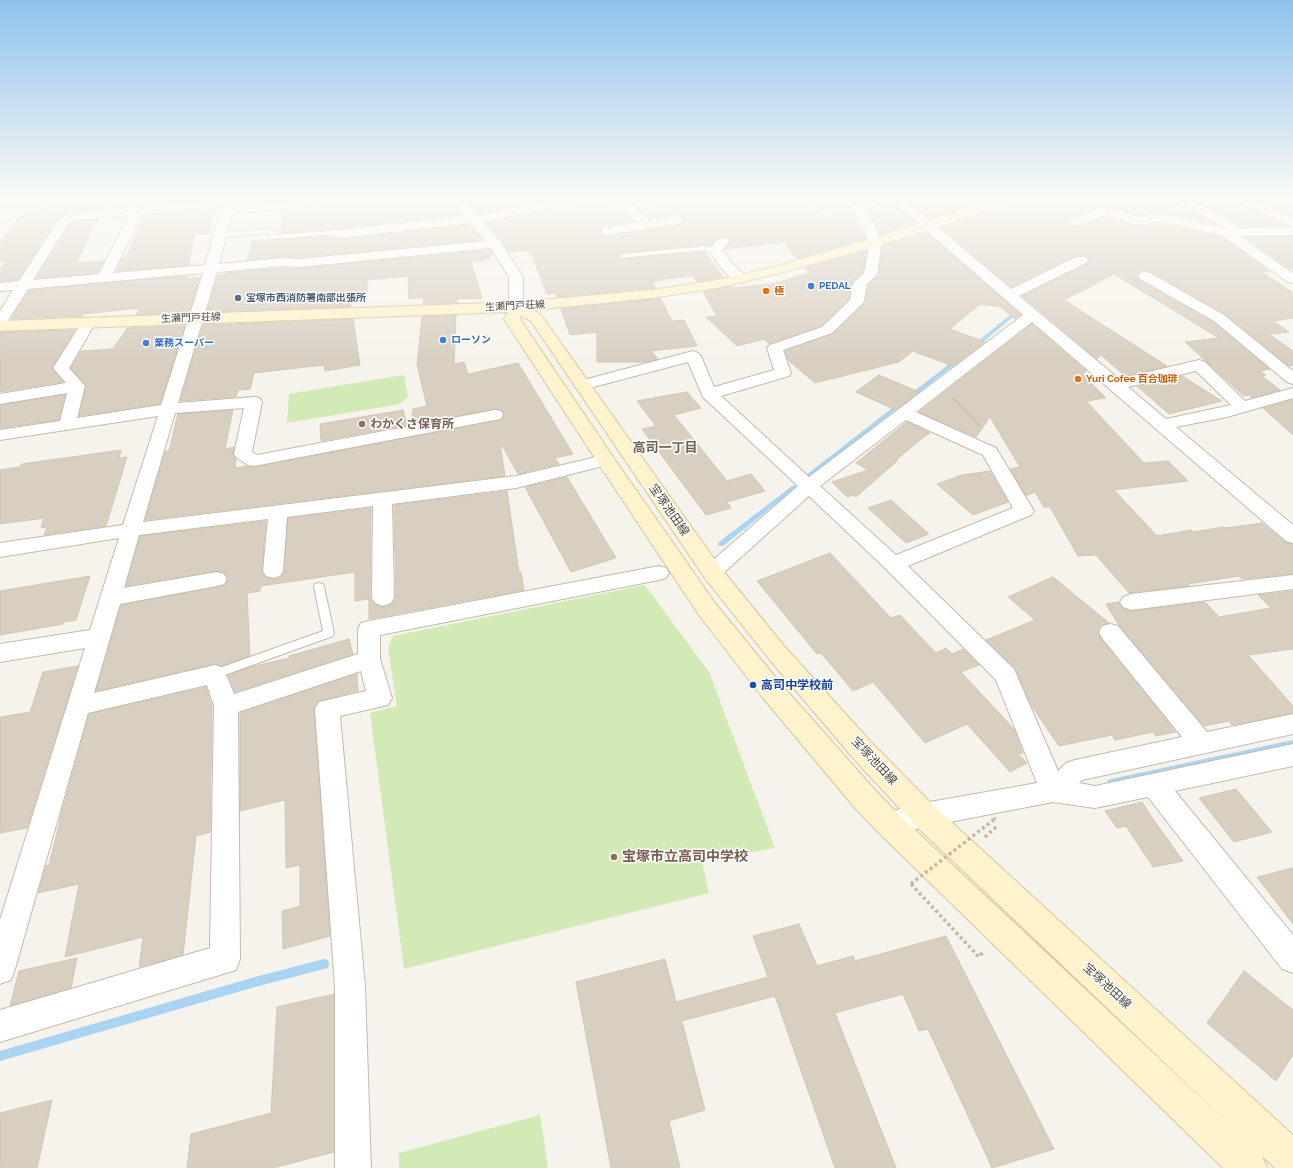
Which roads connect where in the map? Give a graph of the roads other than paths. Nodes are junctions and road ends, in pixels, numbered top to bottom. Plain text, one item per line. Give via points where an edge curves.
1 (45, 252) edge
2 (116, 252) edge
3 (216, 252) edge
4 (418, 252) edge
5 (500, 252) edge
6 (669, 252) edge
7 (721, 252) edge
8 (841, 252) edge
9 (874, 252) edge
10 (958, 252) edge
11 (1253, 252) edge
12 (622, 256) dead end
13 (1081, 260) dead end
14 (211, 269) junction
15 (1145, 276) dead end
16 (102, 279) junction
17 (740, 279) junction
18 (1293, 279) edge
19 (24, 285) junction
20 (0, 287) edge
21 (1009, 296) junction
22 (518, 307) junction
23 (1032, 316) junction
24 (196, 318) junction
25 (89, 322) junction
26 (3, 324) edge
27 (0, 338) edge
28 (1293, 379) edge
29 (582, 384) junction
30 (1115, 385) junction
31 (77, 386) junction
32 (1293, 393) edge
33 (709, 394) junction
34 (0, 399) edge
35 (1241, 406) junction
36 (167, 409) junction
37 (905, 413) junction
38 (495, 415) dead end
39 (67, 425) junction
40 (1163, 425) junction
41 (2, 439) edge
42 (605, 460) junction
43 (809, 486) junction
44 (382, 498) junction
45 (278, 511) junction
46 (131, 530) junction
47 (1293, 536) edge
48 (0, 550) edge
49 (893, 564) junction
50 (272, 571) dead end
51 (712, 572) junction
52 (659, 573) dead end
53 (217, 580) dead end
54 (1293, 582) edge
55 (319, 587) dead end
56 (111, 598) junction
57 (383, 598) dead end
58 (1131, 602) dead end
59 (1110, 632) dead end
60 (99, 637) junction
61 (0, 653) edge
62 (369, 659) junction
63 (215, 674) junction
64 (79, 706) junction
65 (226, 706) junction
66 (1293, 724) edge
67 (1202, 744) junction
68 (1293, 755) edge
69 (1154, 785) junction
70 (1053, 791) junction
71 (924, 815) junction
72 (889, 824) junction
73 (1293, 958) edge
74 (1, 964) edge
75 (0, 1026) edge
76 (1293, 1160) edge
77 (353, 1168) edge
78 (1249, 1168) edge

1 - 19 street
2 - 16 street
3 - 14 street
4 - 14 street
5 - 22 street via 516,277
6 - 12 lane
7 - 17 street via 726,265
8 - 17 street, 生瀬門戸荘線
9 - 33 street via 870,275 860,283 857,301 827,330 775,348 783,373
10 - 21 street
11 - 18 street
13 - 21 street
14 - 16 street
14 - 24 street
15 - 28 street via 1219,318
16 - 19 street
17 - 22 street, 生瀬門戸荘線 via 652,294
19 - 20 street
19 - 26 street
21 - 23 street
22 - 24 street, 生瀬門戸荘線
22 - 29 street, 宝塚池田線 via 536,318
22 - 42 street via 512,319
23 - 30 street
23 - 37 street
24 - 25 street, 生瀬門戸荘線
24 - 36 street
25 - 26 street, 生瀬門戸荘線
25 - 31 street via 60,368
26 - 27 street
29 - 33 street via 693,356
29 - 51 street, 宝塚池田線
30 - 35 street via 1199,365
30 - 40 street
31 - 34 street
31 - 39 street
32 - 35 street
33 - 43 street
35 - 40 street via 1221,413
36 - 38 street via 254,402 243,454 254,461
36 - 39 street
36 - 46 street
37 - 43 street
37 - 49 street via 990,452 1024,511
39 - 41 street
40 - 47 street
42 - 44 street via 516,482
42 - 72 street via 707,609 772,691
43 - 49 street
43 - 51 street
44 - 45 street
44 - 57 street
45 - 46 street
45 - 50 street
46 - 48 street
46 - 56 street
49 - 70 street via 1006,675
51 - 71 street, 宝塚池田線 via 777,653 862,750
52 - 62 street via 369,629
53 - 56 street
54 - 58 street
55 - 63 lane via 329,633
56 - 60 street
59 - 67 street
60 - 61 street
60 - 64 street
62 - 65 street
62 - 77 street via 380,698 327,709 350,987
63 - 64 street
63 - 65 street
64 - 74 street
65 - 75 street via 225,959
66 - 67 street
67 - 70 street via 1075,771
68 - 69 street
69 - 70 street via 1094,797
69 - 73 street
70 - 71 street
71 - 72 street
71 - 76 street, 宝塚池田線
72 - 78 street

